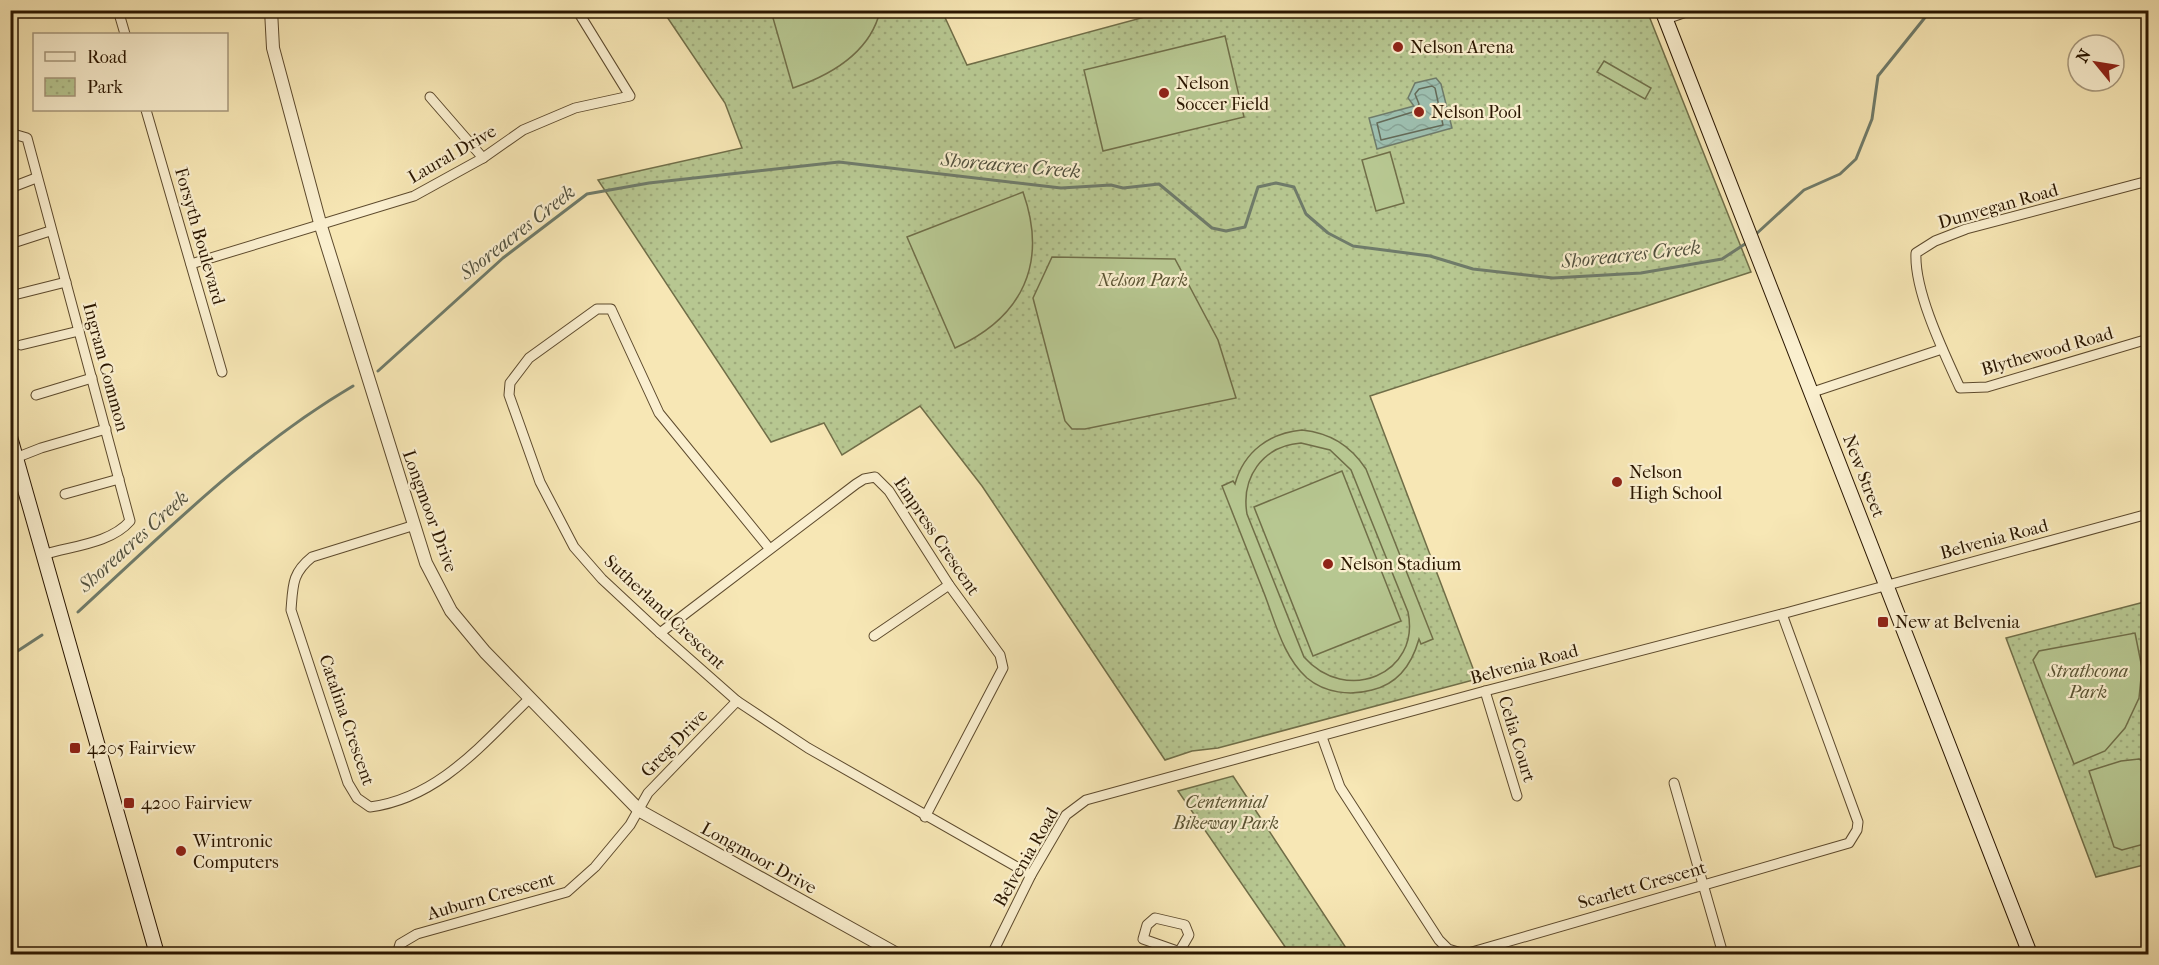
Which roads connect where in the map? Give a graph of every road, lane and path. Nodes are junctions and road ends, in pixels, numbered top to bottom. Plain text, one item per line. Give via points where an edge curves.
1 (118, 10) edge
2 (271, 10) edge
3 (577, 10) edge
4 (1692, 10) edge
5 (1664, 15) edge
6 (125, 33) edge
7 (430, 97) dead end
8 (146, 111) edge
9 (10, 133) edge
10 (483, 158) junction
11 (36, 178) junction
12 (2148, 182) edge
13 (10, 188) edge
14 (320, 223) junction
15 (50, 231) junction
16 (10, 244) edge
17 (191, 264) junction
18 (66, 282) junction
19 (10, 296) edge
20 (78, 331) junction
21 (2148, 339) edge
22 (21, 345) dead end
23 (1942, 350) junction
24 (222, 372) dead end
25 (92, 378) junction
26 (1813, 392) junction
27 (36, 395) dead end
28 (106, 429) junction
29 (10, 437) edge
30 (13, 459) edge
31 (119, 479) junction
32 (65, 494) dead end
33 (2148, 514) edge
34 (415, 525) junction
35 (769, 548) junction
36 (46, 554) junction
37 (949, 585) junction
38 (1886, 586) junction
39 (1782, 614) junction
40 (660, 633) junction
41 (874, 636) dead end
42 (1485, 691) junction
43 (530, 698) junction
44 (737, 701) junction
45 (1322, 737) junction
46 (1674, 783) dead end
47 (1517, 796) dead end
48 (640, 811) junction
49 (925, 817) junction
50 (1031, 876) junction
51 (1703, 884) junction
52 (892, 953) edge
53 (1179, 953) edge
54 (157, 954) edge
55 (397, 954) edge
56 (992, 954) edge
57 (1723, 954) edge
58 (2030, 954) edge

1 - 6 street
2 - 14 street, Longmoor Drive via 273,48
3 - 10 street, Laural Drive via 630,96 575,108 523,130
4 - 5 street
5 - 26 main road, New Street
7 - 10 street
8 - 17 street, Forsyth Boulevard
9 - 11 street, Ingram Common via 27,138
10 - 14 street, Laural Drive via 414,196
11 - 13 street
11 - 15 street, Ingram Common
12 - 23 street, Dunvegan Road via 1966,229 1916,253 1915,270
14 - 17 street, Laural Drive
14 - 34 street, Longmoor Drive
15 - 16 street
15 - 18 street, Ingram Common
17 - 24 street, Forsyth Boulevard
18 - 19 street
18 - 20 street, Ingram Common
20 - 22 street
20 - 25 street, Ingram Common
21 - 23 street, Blythewood Road via 1987,387 1960,388
23 - 26 street
25 - 27 street
25 - 28 street, Ingram Common
26 - 38 main road, New Street
28 - 30 street
28 - 31 street, Ingram Common
29 - 30 main road
30 - 36 main road
31 - 32 street
31 - 36 street, Ingram Common via 130,521 123,529
33 - 38 street, Belvenia Road
34 - 43 street, Longmoor Drive via 426,562 451,611
34 - 43 street, Catalina Crescent via 312,557 298,568 292,586 291,610 348,783 357,798 370,807 388,805 436,783 457,770
35 - 37 street, Empress Crescent via 856,484 875,477 889,492
35 - 40 street, Empress Crescent
35 - 40 street, Sutherland Crescent via 659,413 611,309 597,309 529,358 510,383 509,395 540,482 574,547
36 - 54 main road
37 - 41 street
37 - 49 street, Empress Crescent via 1000,656 1003,668
38 - 39 street, Belvenia Road
38 - 58 main road, New Street
39 - 42 street, Belvenia Road
39 - 51 street, Scarlett Crescent via 1858,822 1857,830 1849,843 1837,848
40 - 44 street, Sutherland Crescent
42 - 45 street, Belvenia Road
42 - 47 street, Celia Court
43 - 48 street, Longmoor Drive
44 - 48 street, Greg Drive via 648,793
44 - 49 street, Sutherland Crescent
45 - 50 street, Belvenia Road via 1086,800 1066,815
45 - 51 street, Scarlett Crescent via 1340,787 1448,949 1465,954
46 - 51 street
48 - 52 street, Longmoor Drive
48 - 55 street, Auburn Crescent via 595,867 567,892 417,934 400,944
49 - 50 street, Sutherland Crescent
50 - 56 street, Belvenia Road
51 - 57 street
53 - 53 street via 1189,935 1185,925 1155,918 1147,925 1143,939

